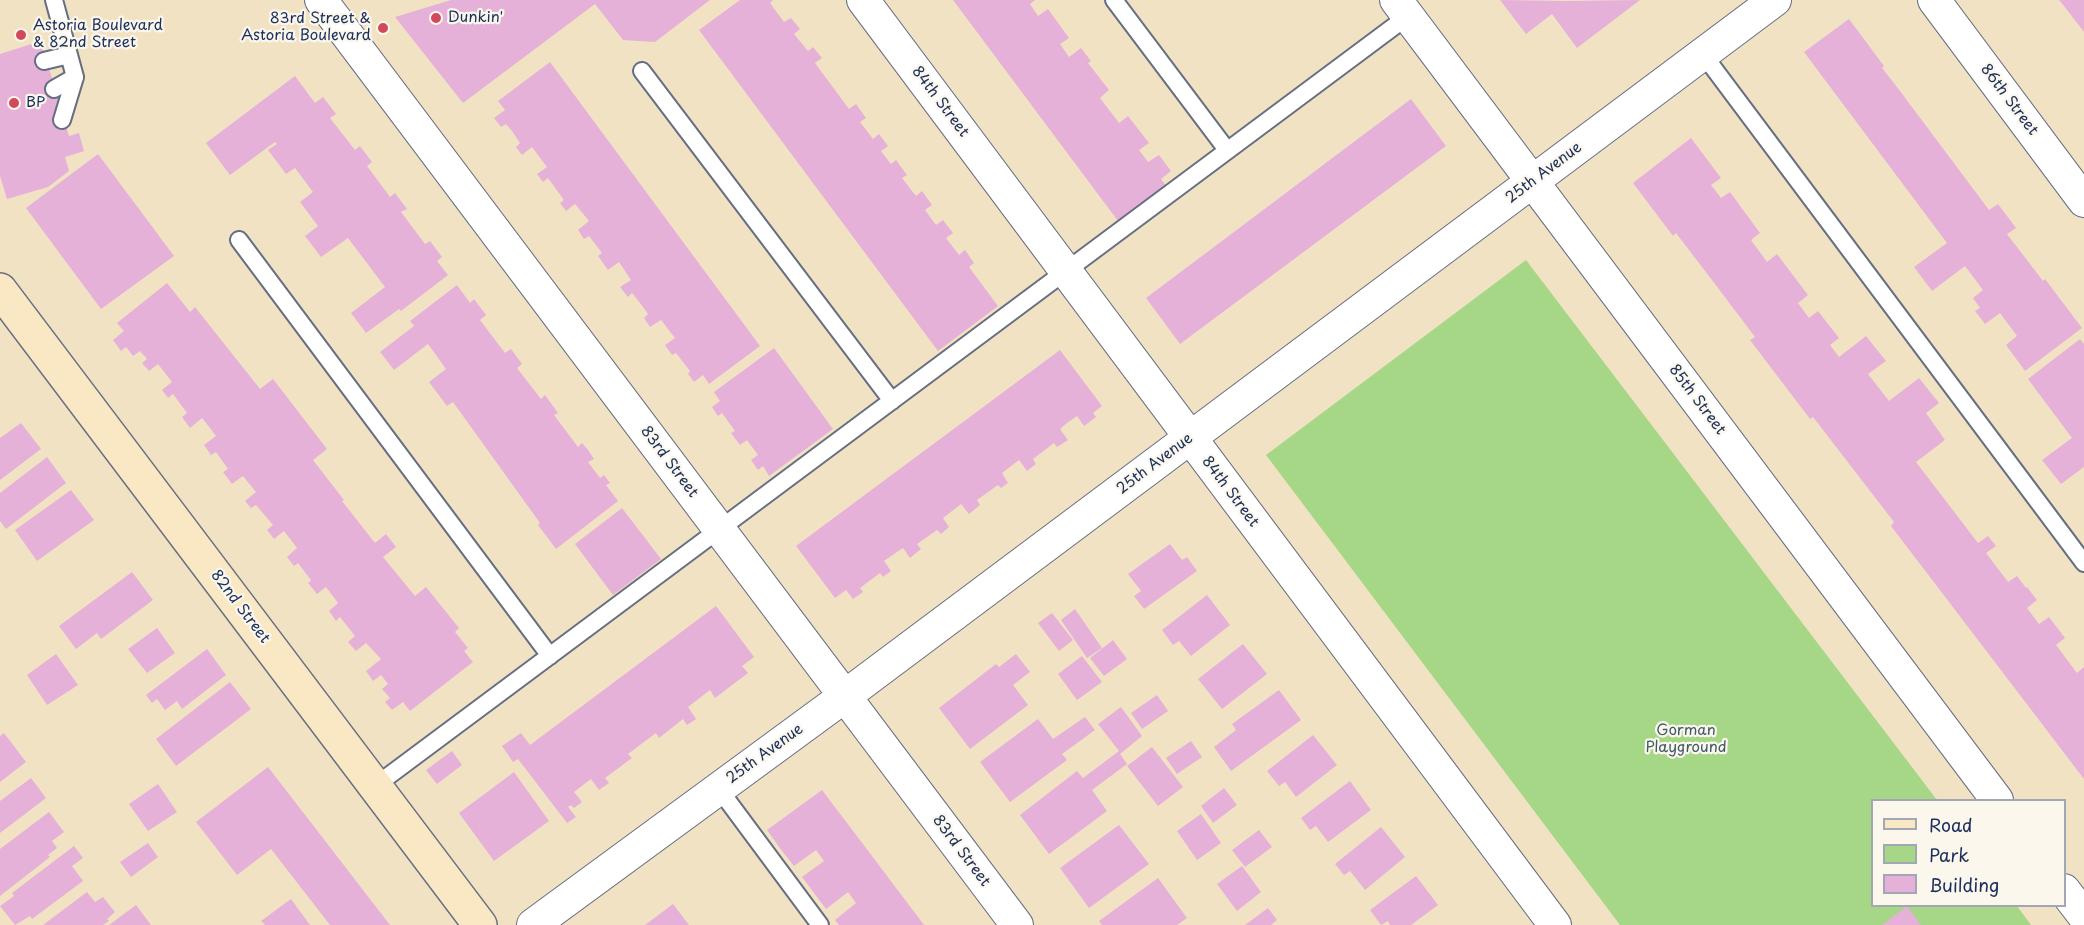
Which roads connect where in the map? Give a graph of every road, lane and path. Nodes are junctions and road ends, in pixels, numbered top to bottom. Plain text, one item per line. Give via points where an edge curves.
1 (54, 0) edge
2 (321, 0) edge
3 (863, 0) edge
4 (1114, 0) edge
5 (1775, 0) edge
6 (1934, 0) edge
7 (1402, 8) edge
8 (1703, 54) junction
9 (69, 55) junction
10 (44, 61) dead end
11 (642, 71) dead end
12 (75, 77) junction
13 (54, 88) dead end
14 (62, 120) dead end
15 (1227, 150) junction
16 (1533, 181) junction
17 (2084, 201) edge
18 (239, 240) dead end
19 (1066, 271) junction
20 (0, 290) edge
21 (892, 401) junction
22 (1190, 439) junction
23 (720, 529) junction
24 (2084, 563) edge
25 (550, 656) junction
26 (845, 696) junction
27 (375, 786) junction
28 (718, 789) junction
29 (1996, 799) edge
30 (2066, 893) edge
31 (2084, 916) edge
32 (480, 925) edge
33 (533, 925) edge
34 (820, 925) edge
35 (1017, 925) edge
36 (1555, 925) edge

1 - 9 lane
2 - 23 street, 83rd Street
3 - 19 street, 84th Street
4 - 15 lane
5 - 8 street, 25th Avenue
6 - 17 street, 86th Street
7 - 15 lane
7 - 16 street, 85th Street
8 - 16 street, 25th Avenue
8 - 24 lane
9 - 10 lane
9 - 12 lane
11 - 21 lane
12 - 13 lane
12 - 14 lane
15 - 19 lane
16 - 22 street, 25th Avenue
16 - 29 street, 85th Street
18 - 25 lane
19 - 21 lane
19 - 22 street, 84th Street
20 - 27 street, 82nd Street
21 - 23 lane
22 - 26 street, 25th Avenue
22 - 36 street, 84th Street
23 - 25 lane
23 - 26 street, 83rd Street
25 - 27 lane
26 - 28 street, 25th Avenue
26 - 35 street, 83rd Street
27 - 32 street, 82nd Street
28 - 33 street, 25th Avenue
28 - 34 lane
30 - 31 street

